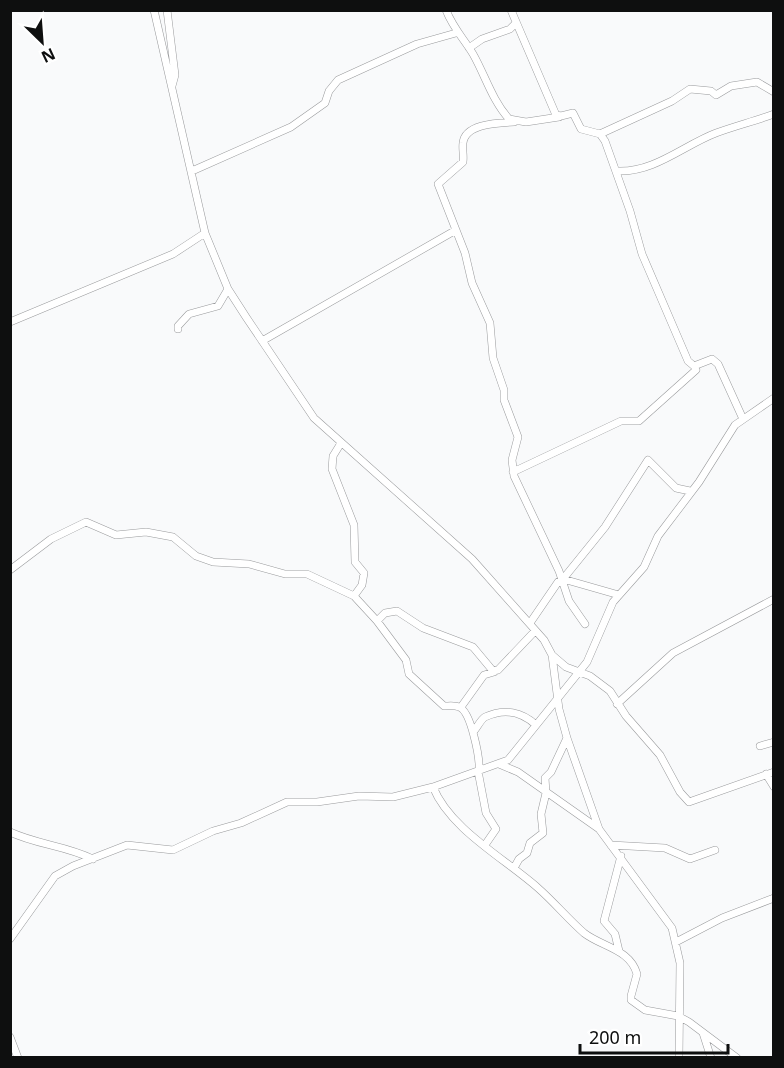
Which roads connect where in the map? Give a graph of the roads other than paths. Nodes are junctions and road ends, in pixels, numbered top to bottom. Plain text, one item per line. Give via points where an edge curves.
1 (154, 10) edge
2 (167, 10) edge
3 (446, 10) edge
4 (511, 10) edge
5 (516, 23) junction
6 (456, 33) junction
7 (469, 48) junction
8 (172, 86) junction
9 (774, 92) edge
10 (774, 114) edge
11 (561, 116) junction
12 (514, 122) junction
13 (600, 134) junction
14 (192, 171) junction
15 (617, 171) junction
16 (456, 231) junction
17 (206, 232) junction
18 (228, 289) junction
19 (10, 322) edge
20 (178, 329) dead end
21 (262, 341) junction
22 (696, 370) dead end
23 (774, 398) edge
24 (743, 419) junction
25 (341, 443) junction
26 (513, 472) junction
27 (690, 491) junction
28 (10, 570) edge
29 (563, 580) junction
30 (619, 595) junction
31 (354, 596) junction
32 (774, 599) edge
33 (377, 621) junction
34 (530, 623) junction
35 (585, 624) dead end
36 (535, 631) junction
37 (552, 656) junction
38 (496, 671) junction
39 (580, 672) junction
40 (557, 696) junction
41 (617, 704) junction
42 (461, 707) junction
43 (536, 725) junction
44 (472, 732) junction
45 (567, 738) junction
46 (774, 742) edge
47 (759, 746) dead end
48 (499, 764) junction
49 (478, 771) junction
50 (770, 772) edge
51 (433, 787) junction
52 (774, 787) edge
53 (546, 793) junction
54 (599, 829) junction
55 (10, 832) edge
56 (611, 844) junction
57 (485, 845) junction
58 (715, 850) dead end
59 (621, 856) junction
60 (93, 859) junction
61 (513, 868) junction
62 (774, 898) edge
63 (10, 939) edge
64 (676, 942) junction
65 (619, 951) junction
66 (678, 1016) junction
67 (704, 1033) junction
68 (10, 1036) edge
69 (18, 1058) edge
70 (679, 1058) edge
71 (711, 1058) edge
72 (737, 1058) edge

1 - 8 street
2 - 8 street via 175,75
3 - 6 street
4 - 5 street
5 - 7 street
5 - 11 street via 556,115
6 - 7 street
6 - 14 street via 417,44 338,80 328,91 325,103 291,127
7 - 12 street via 497,104
8 - 14 street
9 - 13 street via 757,82 731,86 716,95 690,88 672,101
10 - 15 street via 716,133 644,167
11 - 12 street
11 - 13 street via 573,113 584,131
12 - 16 street via 494,123 472,131 463,141 463,162 440,180 440,192
13 - 15 street
14 - 17 street
15 - 24 street via 642,254 688,361 694,366 712,359 718,364
16 - 21 street
16 - 26 street via 472,283 490,323 493,358 518,437
17 - 18 street
17 - 19 street via 173,254
18 - 20 street via 218,306 187,315
18 - 21 street
21 - 25 street via 306,407
22 - 26 street via 639,421 621,421
23 - 24 street
24 - 27 street
25 - 31 street via 333,456 332,469 354,525 355,562 364,573
25 - 34 street via 472,559
26 - 29 street
27 - 29 street via 676,488 648,460 605,527
27 - 30 street via 658,536 644,567
28 - 31 street via 51,539 86,522 116,535 146,532 173,537 196,556 213,562 308,574
29 - 30 street
29 - 34 street
29 - 35 street via 569,600
30 - 39 street
31 - 33 street
32 - 41 street via 673,653
33 - 38 street via 385,613 397,611 423,628 473,647
33 - 42 street via 406,660 409,674 444,706
34 - 36 street
36 - 37 street
36 - 38 street
37 - 39 street
37 - 40 street
38 - 42 street via 484,675
39 - 40 street
39 - 41 street via 603,685
40 - 43 street
40 - 45 street
41 - 50 street via 660,755 689,802
42 - 44 street
43 - 44 street via 527,716 507,712 484,717
43 - 48 street via 510,758
44 - 49 street
45 - 53 street via 545,778
45 - 54 street
46 - 47 street
48 - 49 street
48 - 53 street via 518,772
49 - 51 street
49 - 57 street via 486,813 495,829
50 - 52 street
51 - 57 street via 445,811
51 - 60 street via 393,797 287,802 174,850 127,845
53 - 54 street
53 - 61 street via 543,833 530,843 527,853
54 - 56 street
55 - 60 street
56 - 58 street via 665,848 690,859
56 - 59 street
57 - 61 street
59 - 64 street via 666,916
59 - 65 street via 604,921 615,934
60 - 63 street via 55,876
61 - 65 street via 586,934
62 - 64 street via 722,918
64 - 66 street via 680,963
65 - 66 street via 636,971 632,1000 645,1010
66 - 67 street
66 - 70 street
67 - 71 street
67 - 72 street
68 - 69 street

